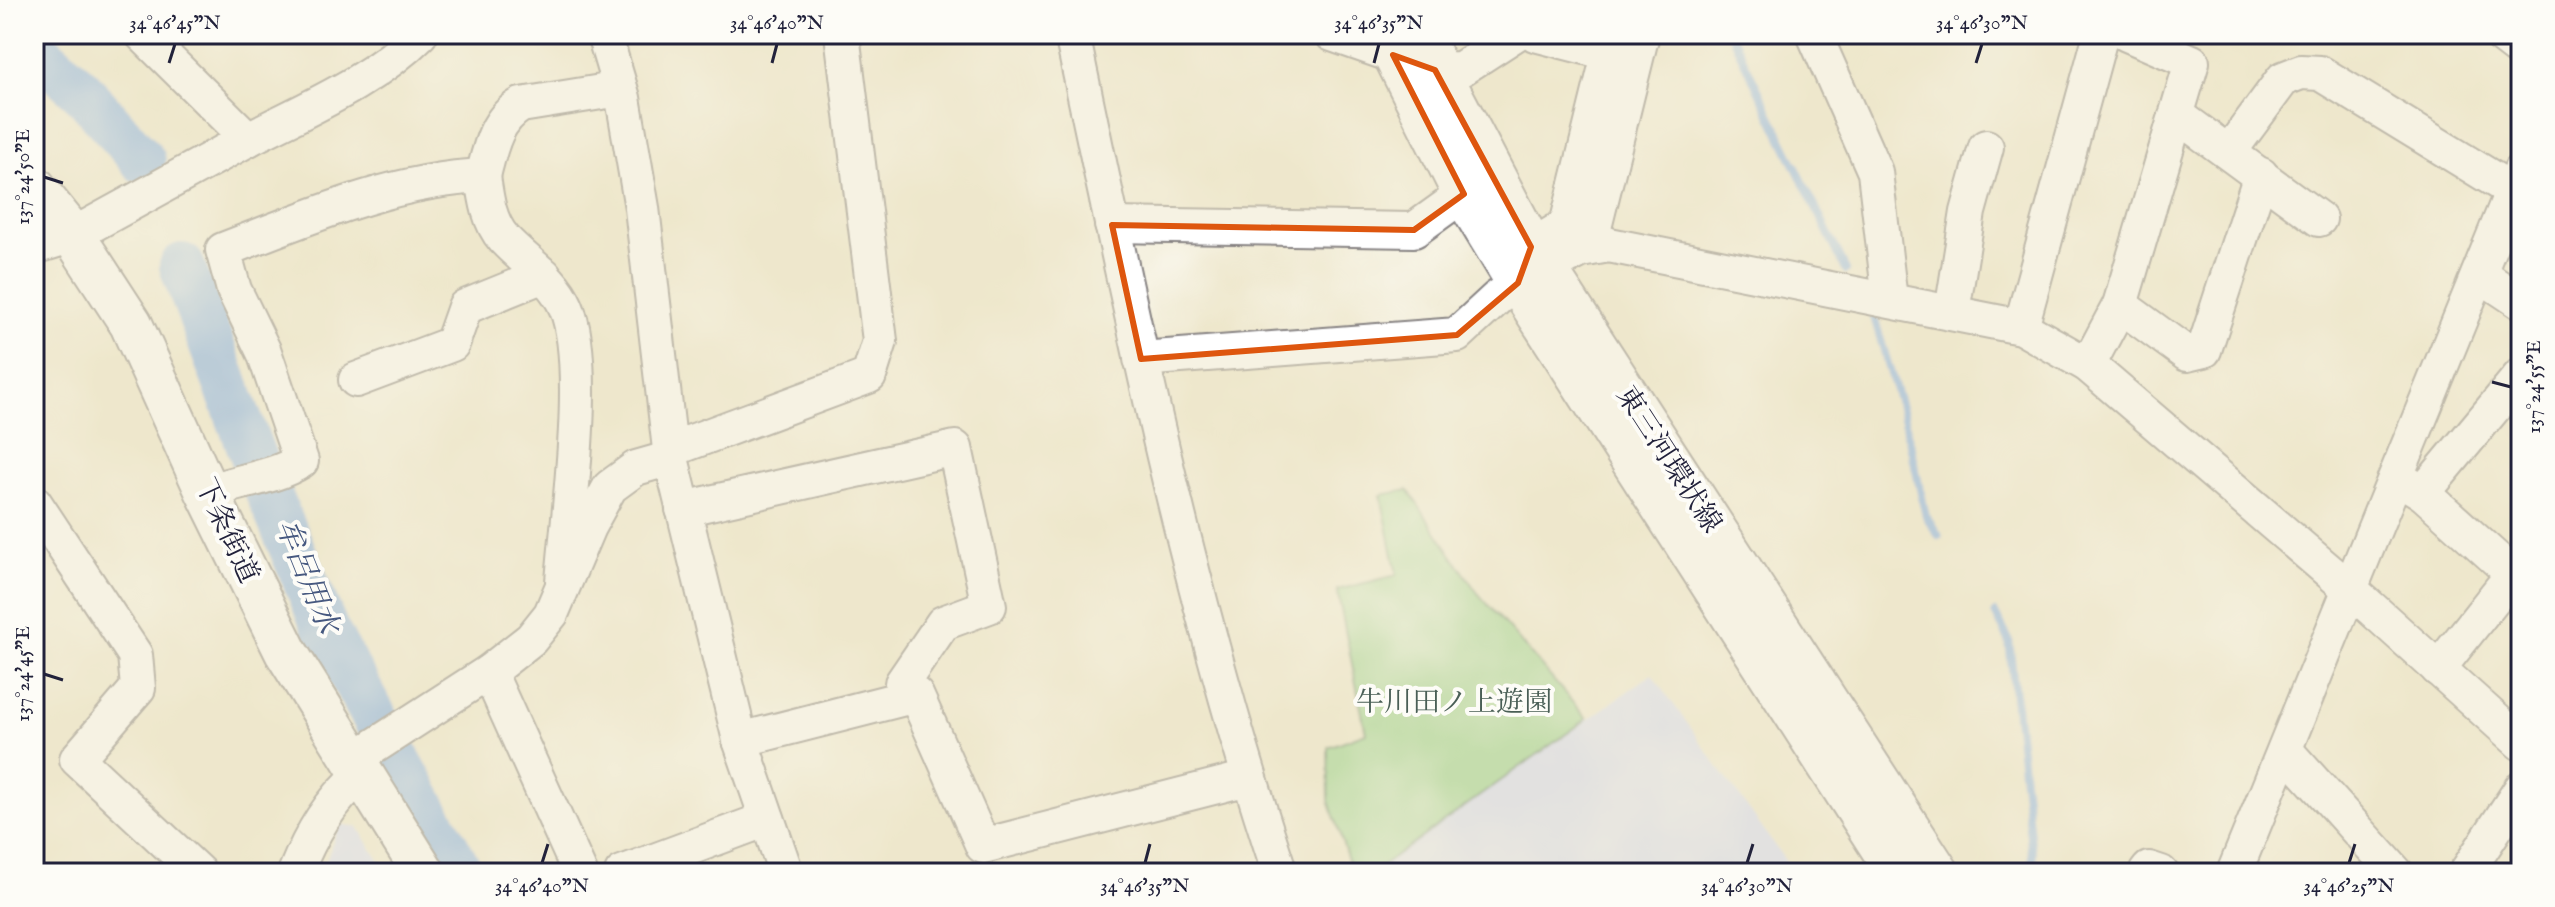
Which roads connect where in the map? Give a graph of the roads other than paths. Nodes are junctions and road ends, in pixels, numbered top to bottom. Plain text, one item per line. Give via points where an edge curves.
1 (142, 34) edge
2 (420, 34) edge
3 (604, 34) edge
4 (842, 34) edge
5 (1072, 34) edge
6 (1332, 34) edge
7 (1515, 34) edge
8 (1535, 34) edge
9 (1642, 34) edge
10 (1814, 34) edge
11 (2101, 34) edge
12 (2127, 34) edge
13 (2499, 34) edge
14 (1611, 43) edge
15 (1408, 48) edge
16 (2521, 51) edge
17 (620, 89) junction
18 (2177, 115) junction
19 (248, 139) junction
20 (1986, 147) dead end
21 (2229, 152) junction
22 (2261, 175) junction
23 (483, 176) junction
24 (2517, 180) edge
25 (34, 187) edge
26 (1464, 194) junction
27 (2319, 219) dead end
28 (1112, 225) junction
29 (1589, 235) junction
30 (53, 241) edge
31 (1533, 266) junction
32 (2479, 274) junction
33 (544, 275) junction
34 (1890, 300) junction
35 (2521, 302) edge
36 (2120, 305) junction
37 (1952, 312) junction
38 (2021, 327) junction
39 (1141, 359) junction
40 (2088, 365) junction
41 (2521, 375) edge
42 (356, 380) dead end
43 (670, 454) junction
44 (2410, 485) junction
45 (207, 492) junction
46 (34, 502) edge
47 (683, 509) junction
48 (563, 582) junction
49 (2351, 590) junction
50 (2438, 669) junction
51 (489, 672) junction
52 (904, 698) junction
53 (740, 740) junction
54 (2521, 743) edge
55 (2285, 750) junction
56 (362, 761) junction
57 (1248, 778) junction
58 (2521, 789) edge
59 (767, 819) junction
60 (199, 873) edge
61 (295, 873) edge
62 (424, 873) edge
63 (580, 873) edge
64 (622, 873) edge
65 (786, 873) edge
66 (1280, 873) edge
67 (1898, 873) edge
68 (1938, 873) edge
69 (2146, 873) edge
70 (2161, 873) edge
71 (2234, 873) edge
72 (2396, 873) edge
73 (2466, 873) edge

1 - 19 street
2 - 19 street via 359,82
3 - 17 street
4 - 43 street via 880,341 869,376
5 - 28 street
6 - 15 street
7 - 15 street via 1461,69
8 - 14 street
9 - 29 street
10 - 34 street via 1875,172
11 - 38 street
12 - 18 street via 2192,62
13 - 16 street
14 - 29 street
15 - 26 main road, 東三河環状線
15 - 31 main road, 東三河環状線
17 - 23 street via 521,105 510,112 491,145
17 - 43 street via 642,208
18 - 21 street
18 - 36 street
19 - 30 street
20 - 37 street via 1968,212
21 - 22 street
21 - 24 street via 2283,79 2301,72 2320,73
22 - 27 street
22 - 36 street via 2204,350 2187,354
23 - 33 street via 493,222
23 - 45 street via 398,188 223,250 301,461
24 - 32 street
25 - 30 main road, 下条街道
26 - 28 street via 1414,230
26 - 31 main road, 東三河環状線
28 - 39 street
29 - 31 street
29 - 31 street via 1581,250
29 - 34 street
30 - 45 main road, 下条街道 via 107,285 150,360
31 - 39 street via 1457,335
31 - 67 main road, 東三河環状線
31 - 68 main road, 東三河環状線
32 - 35 street
32 - 44 street
33 - 42 street via 465,307 452,344
33 - 48 street via 565,304 575,335
34 - 37 street
36 - 40 street
37 - 38 street
38 - 40 street
39 - 57 street
40 - 49 street
41 - 44 street
43 - 47 street
43 - 48 street via 636,468 610,487
44 - 49 street
44 - 50 street via 2513,574
45 - 56 main road, 下条街道 via 286,652
46 - 60 street via 135,655 138,688 77,759
47 - 52 street via 955,448 989,606 943,623 902,683
47 - 53 street
48 - 51 street via 551,614 531,639
49 - 50 street
49 - 55 street
50 - 54 street
51 - 56 street via 402,728
51 - 63 street
52 - 53 street
52 - 57 street via 916,695 983,846
53 - 59 street
55 - 71 street
55 - 72 street
56 - 61 street via 312,832
56 - 62 main road, 下条街道
57 - 66 street
58 - 73 street
59 - 64 street
59 - 65 street
69 - 70 street

